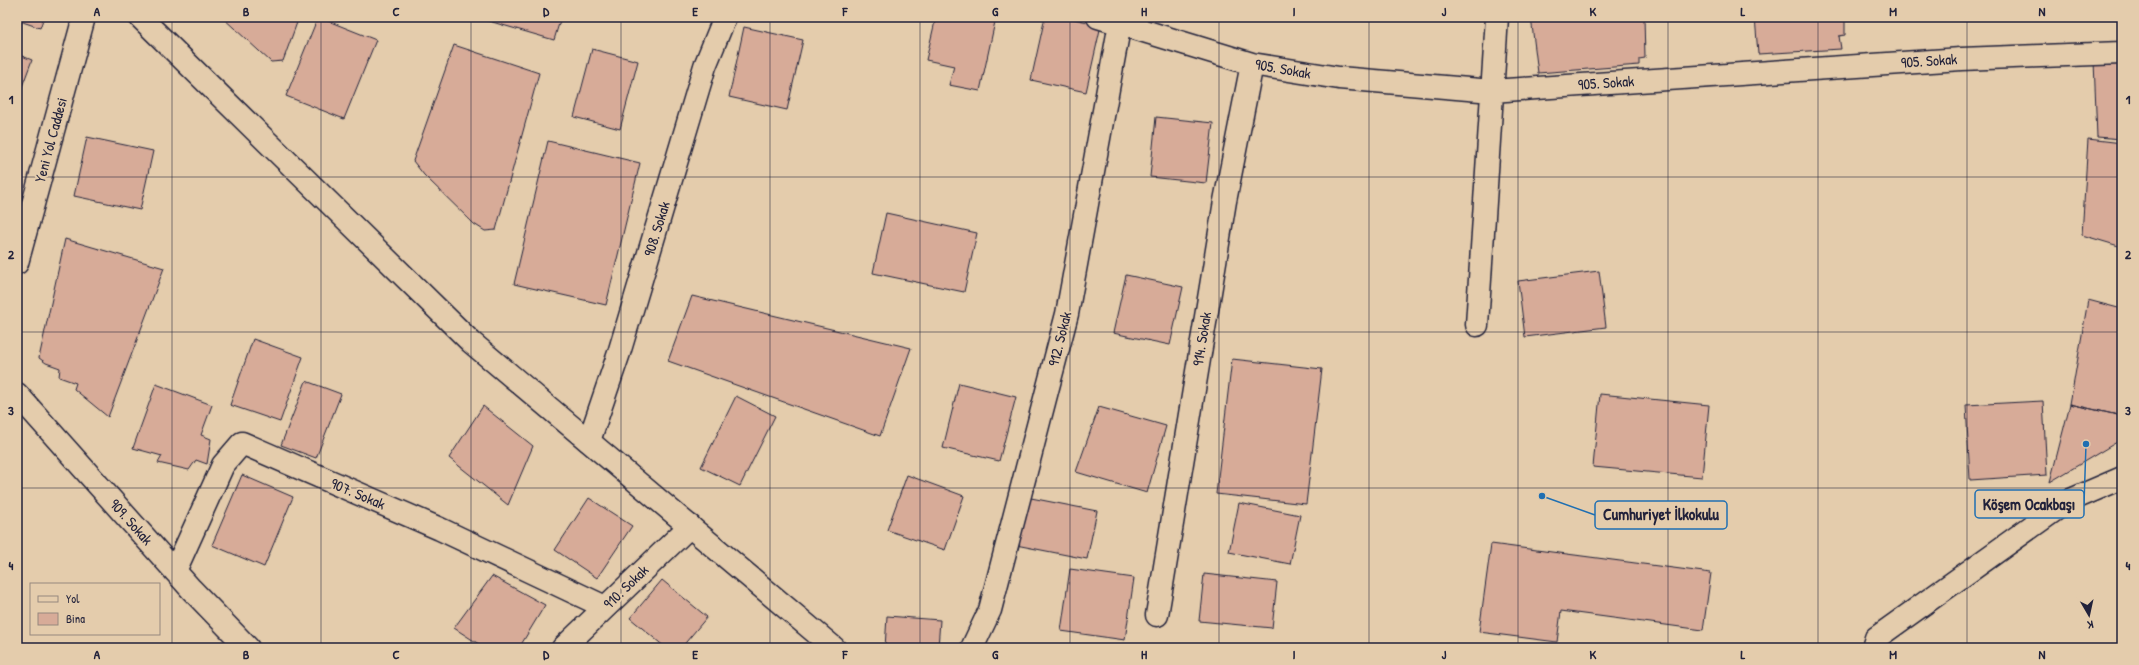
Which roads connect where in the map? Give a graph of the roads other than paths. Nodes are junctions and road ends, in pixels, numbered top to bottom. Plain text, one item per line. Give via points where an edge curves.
1 (84, 17) edge
2 (140, 17) edge
3 (725, 17) edge
4 (1098, 17) edge
5 (1497, 17) edge
6 (1120, 23) junction
7 (2122, 53) edge
8 (1252, 64) junction
9 (1492, 90) junction
10 (17, 263) edge
11 (1476, 325) dead end
12 (17, 394) edge
13 (589, 441) junction
14 (2122, 478) edge
15 (690, 526) junction
16 (175, 572) junction
17 (605, 607) junction
18 (1157, 615) dead end
19 (248, 648) edge
20 (563, 648) edge
21 (834, 648) edge
22 (972, 648) edge
23 (1873, 648) edge

1 - 10 street, Yeni Yol Caddesi
2 - 13 street via 471,342
3 - 13 street, 908. Sokak via 706,66 619,353
4 - 6 street, 905. Sokak
5 - 9 street
6 - 8 street, 905. Sokak
6 - 22 street, 912. Sokak via 1067,314 990,610
7 - 9 street, 905. Sokak via 1961,59
8 - 9 street, 905. Sokak via 1339,78
8 - 18 street, 914. Sokak via 1225,201
9 - 11 street
12 - 16 street, 909. Sokak
13 - 15 street
14 - 23 street via 2066,502 1876,638
15 - 17 street, 910. Sokak
15 - 21 street
16 - 17 street, 907. Sokak via 223,464 242,443 440,529
16 - 19 street, 909. Sokak
17 - 20 street, 910. Sokak

